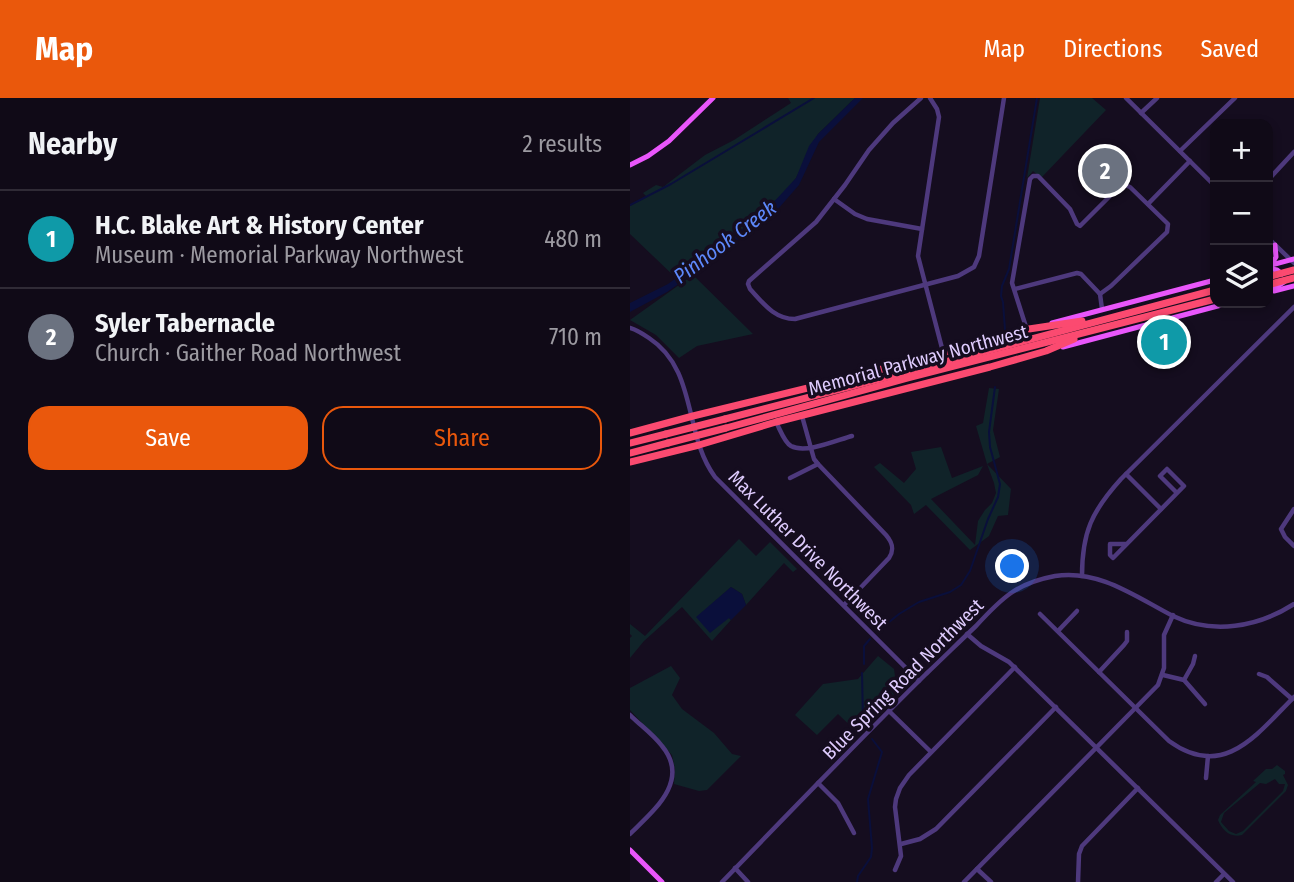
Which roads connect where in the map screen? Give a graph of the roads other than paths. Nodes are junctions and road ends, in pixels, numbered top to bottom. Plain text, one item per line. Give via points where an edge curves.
1 (713, 98) edge
2 (921, 98) edge
3 (930, 98) edge
4 (1004, 98) edge
5 (1127, 98) edge
6 (1157, 98) edge
7 (1235, 98) edge
8 (1141, 113) junction
9 (1180, 151) junction
10 (1294, 152) edge
11 (1190, 161) junction
12 (630, 166) edge
13 (1273, 175) edge
14 (1211, 182) edge
15 (834, 199) junction
16 (1148, 204) junction
17 (922, 229) junction
18 (1273, 243) edge
19 (1275, 245) junction
20 (1273, 261) edge
21 (1293, 261) edge
22 (1273, 265) edge
23 (1273, 268) edge
24 (1294, 270) edge
25 (1294, 278) edge
26 (1210, 281) edge
27 (1273, 283) edge
28 (1273, 284) edge
29 (1273, 284) edge
30 (924, 285) junction
31 (1273, 285) edge
32 (1294, 286) edge
33 (1015, 289) junction
34 (1210, 292) edge
35 (1100, 293) junction
36 (1210, 300) edge
37 (1294, 307) edge
38 (1210, 308) edge
39 (1102, 309) junction
40 (1116, 320) junction
41 (630, 328) edge
42 (1028, 329) junction
43 (1046, 351) junction
44 (943, 352) junction
45 (894, 392) junction
46 (835, 398) junction
47 (724, 408) junction
48 (692, 416) junction
49 (802, 416) junction
50 (776, 422) junction
51 (660, 425) junction
52 (630, 433) edge
53 (732, 435) junction
54 (852, 436) dead end
55 (630, 443) edge
56 (699, 445) junction
57 (811, 448) junction
58 (669, 452) junction
59 (630, 453) edge
60 (630, 462) edge
61 (818, 464) junction
62 (1126, 474) junction
63 (790, 478) dead end
64 (1177, 493) junction
65 (1161, 509) junction
66 (1294, 509) edge
67 (1126, 544) dead end
68 (1294, 546) edge
69 (1082, 576) junction
70 (1294, 604) edge
71 (844, 606) junction
72 (1077, 611) dead end
73 (1040, 614) dead end
74 (1173, 615) junction
75 (1058, 631) junction
76 (1127, 632) dead end
77 (967, 634) junction
78 (1195, 656) dead end
79 (1015, 667) junction
80 (1099, 672) junction
81 (1259, 674) dead end
82 (1163, 675) junction
83 (1184, 680) junction
84 (919, 681) junction
85 (1293, 698) edge
86 (1205, 704) dead end
87 (1056, 708) junction
88 (1136, 708) junction
89 (889, 711) junction
90 (630, 715) edge
91 (1097, 748) junction
92 (931, 752) junction
93 (1208, 756) junction
94 (1206, 778) dead end
95 (818, 783) junction
96 (1138, 788) junction
97 (854, 833) dead end
98 (630, 834) edge
99 (901, 844) junction
100 (630, 850) edge
101 (735, 868) junction
102 (977, 869) junction
103 (895, 870) dead end
104 (1224, 874) junction
105 (662, 882) edge
106 (722, 882) edge
107 (748, 882) edge
108 (964, 882) edge
109 (991, 882) edge
110 (1078, 882) edge
111 (1216, 882) edge
112 (1233, 882) edge

1 - 12 main road via 669,141
2 - 15 street via 869,149
3 - 17 street via 939,117
4 - 30 street via 976,263 958,276
5 - 8 street
6 - 8 street
7 - 9 street
8 - 9 street
9 - 11 street
10 - 13 street
11 - 14 street
11 - 16 street
15 - 17 street via 867,219
15 - 30 street via 748,284 772,312 791,319
16 - 33 street via 1122,184 1080,226 1059,197 1033,176 1015,264
16 - 35 street via 1165,221 1167,232
17 - 30 street via 918,256
18 - 19 street
19 - 20 main road
19 - 21 street
21 - 22 main road
23 - 28 main road via 1285,278
24 - 27 highway, bridge
25 - 29 highway, bridge
26 - 39 main road
30 - 44 street
31 - 32 main road
33 - 35 street via 1077,273
33 - 42 street
34 - 40 highway, Memorial Parkway Northwest
35 - 39 street
36 - 40 highway, Memorial Parkway Northwest
37 - 62 street
38 - 43 main road
39 - 42 main road
40 - 42 highway
40 - 43 highway
40 - 46 highway, Memorial Parkway Northwest
40 - 55 highway, Memorial Parkway Northwest, bridge
41 - 48 street, Max Luther Drive Northwest via 659,345 672,359
42 - 44 highway
43 - 45 highway
44 - 47 highway
45 - 46 highway
45 - 49 highway
46 - 59 highway, Memorial Parkway Northwest, bridge
47 - 48 highway
47 - 53 highway via 715,423
48 - 51 highway
48 - 56 street, Max Luther Drive Northwest
49 - 50 highway
49 - 57 street
50 - 53 highway
50 - 57 street via 789,445
51 - 52 highway
51 - 58 highway via 678,433
53 - 56 highway
54 - 57 street
56 - 58 highway
56 - 71 street, Max Luther Drive Northwest via 715,477
57 - 61 street
58 - 60 highway
61 - 63 street
61 - 71 street via 892,545 889,558
62 - 65 street
62 - 69 street via 1094,514 1083,547
64 - 64 street via 1160,476 1167,469 1184,486
64 - 65 street
65 - 67 street
66 - 68 street via 1281,529
69 - 74 street, Blue Spring Road Northwest via 1107,581
69 - 77 street, Blue Spring Road Northwest via 1050,577 1020,588
70 - 74 street, Blue Spring Road Northwest via 1258,622 1236,626 1203,625
71 - 84 street, Max Luther Drive Northwest
72 - 75 street
73 - 75 street
74 - 82 street via 1164,635
75 - 80 street
76 - 80 street via 1124,646
77 - 79 street
77 - 84 street, Blue Spring Road Northwest
78 - 83 street
79 - 87 street
79 - 92 street
80 - 88 street
81 - 85 street
82 - 83 street
82 - 88 street
83 - 86 street
84 - 89 street, Blue Spring Road Northwest
85 - 93 street via 1245,745
87 - 91 street
87 - 99 street via 936,829
88 - 91 street
88 - 93 street via 1178,748
89 - 92 street
89 - 95 street, Blue Spring Road Northwest
90 - 98 street via 662,746 672,772 664,800
91 - 96 street
91 - 102 street
92 - 99 street via 898,792 895,807
93 - 94 street
95 - 97 street via 838,803
95 - 101 street, Blue Spring Road Northwest
96 - 104 street
96 - 110 street via 1082,846
99 - 103 street
100 - 105 main road
101 - 106 street, Blue Spring Road Northwest
101 - 107 street
102 - 108 street
102 - 109 street
104 - 111 street
104 - 112 street

